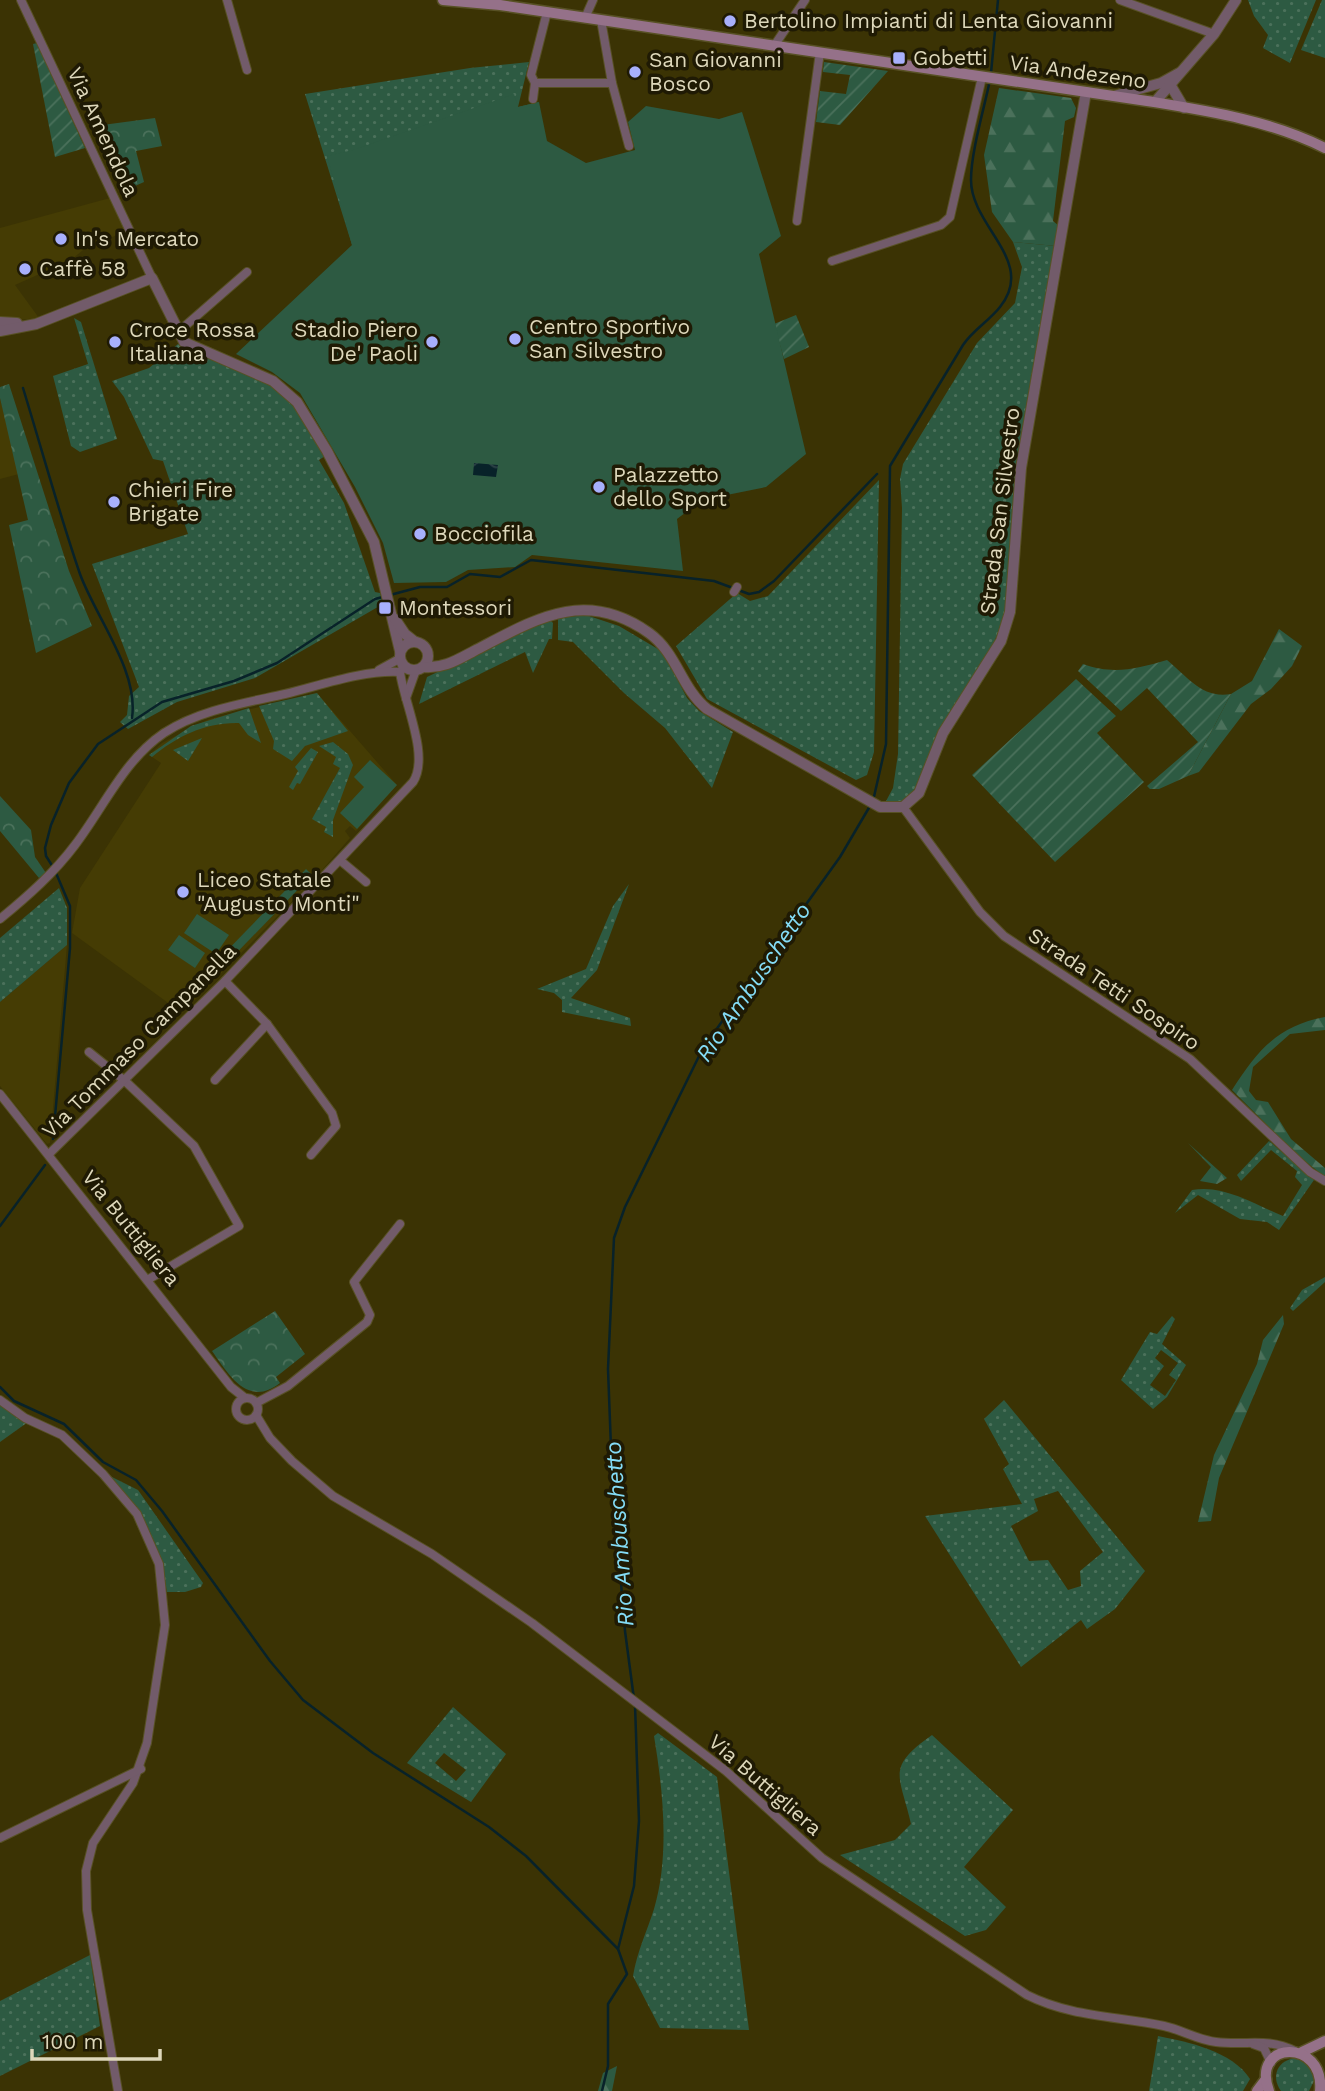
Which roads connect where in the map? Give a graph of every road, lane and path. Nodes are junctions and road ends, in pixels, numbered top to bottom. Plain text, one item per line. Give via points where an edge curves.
1 (21, 0) edge
2 (227, 0) edge
3 (443, 0) edge
4 (593, 0) edge
5 (805, 0) edge
6 (1120, 0) edge
7 (1237, 0) edge
8 (500, 3) edge
9 (547, 12) junction
10 (585, 18) junction
11 (601, 20) junction
12 (1214, 34) junction
13 (774, 46) junction
14 (820, 52) junction
15 (247, 70) dead end
16 (982, 77) junction
17 (535, 83) junction
18 (612, 83) junction
19 (1166, 85) junction
20 (1086, 92) junction
21 (1114, 96) junction
22 (533, 99) dead end
23 (1151, 102) junction
24 (1184, 108) junction
25 (629, 146) dead end
26 (1325, 148) edge
27 (797, 221) dead end
28 (832, 261) dead end
29 (247, 272) dead end
30 (152, 278) junction
31 (0, 322) edge
32 (24, 326) junction
33 (0, 331) edge
34 (177, 333) junction
35 (392, 614) junction
36 (415, 642) junction
37 (426, 649) junction
38 (461, 657) junction
39 (401, 662) junction
40 (420, 669) junction
41 (373, 673) junction
42 (406, 698) junction
43 (903, 807) junction
44 (341, 861) junction
45 (366, 882) dead end
46 (0, 919) edge
47 (225, 981) junction
48 (267, 1024) junction
49 (89, 1052) dead end
50 (215, 1080) dead end
51 (125, 1081) junction
52 (0, 1094) edge
53 (49, 1154) junction
54 (311, 1155) dead end
55 (1325, 1181) edge
56 (400, 1224) dead end
57 (149, 1279) junction
58 (231, 1387) junction
59 (245, 1398) junction
60 (0, 1400) edge
61 (256, 1403) junction
62 (237, 1404) junction
63 (253, 1417) junction
64 (141, 1769) junction
65 (0, 1838) edge
66 (1325, 2041) edge
67 (1250, 2043) junction
68 (1299, 2052) junction
69 (1325, 2062) edge
70 (1271, 2063) junction
71 (1266, 2079) junction
72 (1322, 2084) edge
73 (118, 2091) edge
74 (1257, 2091) edge
75 (1269, 2091) edge

1 - 30 street, Via Amendola
2 - 15 street
3 - 8 main road, Via Andezeno
4 - 10 street
5 - 13 street
6 - 12 street
7 - 12 street
8 - 9 main road, Via Andezeno
9 - 10 main road, Via Andezeno
9 - 17 street via 531,75
10 - 11 main road, Via Andezeno
11 - 13 main road, Via Andezeno
11 - 18 street
12 - 19 street via 1185,70
13 - 14 main road, Via Andezeno
14 - 16 main road, Via Andezeno
14 - 27 street
16 - 20 main road, Via Andezeno
16 - 28 street via 950,217 942,225
17 - 18 street
17 - 22 street
18 - 25 street
19 - 21 street
19 - 23 street
19 - 24 street
20 - 21 main road, Via Andezeno
20 - 43 street, Strada San Silvestro via 1021,468 1010,612 1000,641 943,733 919,793
21 - 23 main road, Via Andezeno
23 - 24 main road, Via Andezeno
24 - 26 main road, Via Andezeno via 1255,121
29 - 34 street
30 - 32 street
30 - 34 street
31 - 32 street
32 - 33 street
34 - 35 street via 184,342 249,368 289,393 351,494 374,542
35 - 36 street
35 - 39 street
36 - 37 street
36 - 39 street via 406,644
37 - 38 street via 437,658
37 - 40 street via 428,659
38 - 40 street
38 - 43 street via 555,612 586,610 622,619 667,647 694,696 707,709 880,807
39 - 40 street
39 - 41 street
39 - 41 street
39 - 42 street, Via Tommaso Campanella
40 - 42 street
41 - 46 street via 233,706 165,733 141,752 119,779 57,868
42 - 44 street, Via Tommaso Campanella via 420,757 419,773
43 - 55 street, Strada Tetti Sospiro via 980,912 1004,936 1189,1059
44 - 45 street
44 - 47 street, Via Tommaso Campanella
47 - 48 street
47 - 51 street, Via Tommaso Campanella
48 - 50 street
48 - 54 street via 332,1113 336,1126
49 - 51 street
51 - 53 street, Via Tommaso Campanella
51 - 57 street via 194,1146 239,1226
52 - 53 street, Via Buttigliera
53 - 57 street, Via Buttigliera
56 - 61 street via 354,1282 370,1315 367,1321 288,1386
57 - 58 street, Via Buttigliera
58 - 59 street, Via Buttigliera
58 - 62 street, Via Buttigliera
59 - 61 street, Via Buttigliera
59 - 62 street
60 - 64 street via 62,1435 103,1474 136,1514 159,1564 165,1625
61 - 63 street
62 - 63 street, Via Buttigliera via 238,1416
63 - 67 street, Via Buttigliera via 292,1461 333,1496 432,1555 590,1666 687,1740 822,1858 1027,1995 1080,2015 1168,2027 1215,2042
64 - 65 street
64 - 73 street via 93,1843 86,1871 87,1910
66 - 68 main road
67 - 68 street, Via Buttigliera via 1273,2042
67 - 70 street via 1264,2048
68 - 70 main road via 1286,2052
68 - 72 main road via 1315,2060
69 - 72 main road
70 - 71 main road
71 - 74 main road
71 - 75 main road

